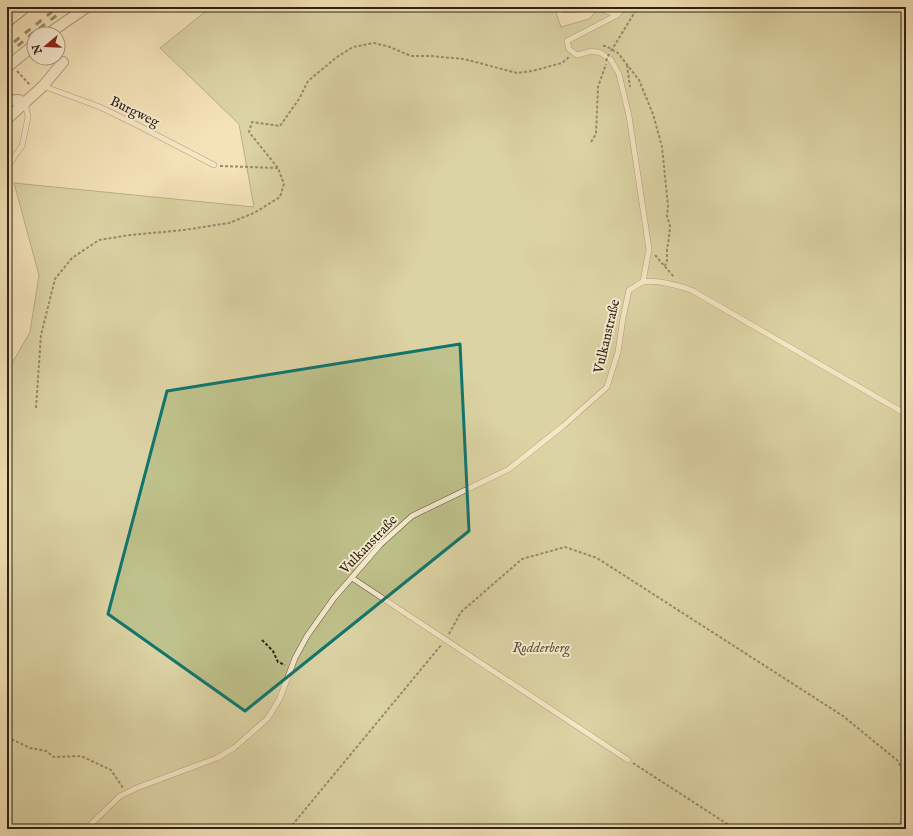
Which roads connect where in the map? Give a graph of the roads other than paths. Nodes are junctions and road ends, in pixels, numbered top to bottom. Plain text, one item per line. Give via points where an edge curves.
1 (21, 7) edge
2 (86, 7) edge
3 (624, 7) edge
4 (565, 10) dead end
5 (617, 15) junction
6 (7, 18) edge
7 (59, 26) edge
8 (26, 51) edge
9 (9, 64) edge
10 (60, 66) edge
11 (40, 89) junction
12 (7, 101) edge
13 (25, 103) junction
14 (7, 119) edge
15 (214, 165) road end
16 (7, 167) edge
17 (643, 282) junction
18 (906, 414) edge
19 (352, 578) junction
20 (628, 760) road end
21 (86, 829) edge

1 - 6 main road
2 - 7 street
3 - 5 lane
4 - 5 lane via 598,8
5 - 17 lane via 567,41 569,50 577,55 592,51 601,52 611,60 619,74 629,116 649,249
8 - 9 street
10 - 11 street
11 - 13 street
11 - 15 lane, Burgweg via 100,107
12 - 13 street via 19,100
13 - 14 street
13 - 16 lane via 28,117 22,146
17 - 18 lane via 681,286 693,290
17 - 19 lane, Vulkanstraße via 630,290 618,352 607,387 509,469 412,516 380,545
19 - 20 lane
19 - 21 lane, Vulkanstraße via 307,636 295,658 280,698 268,718 234,748 217,758 120,796

